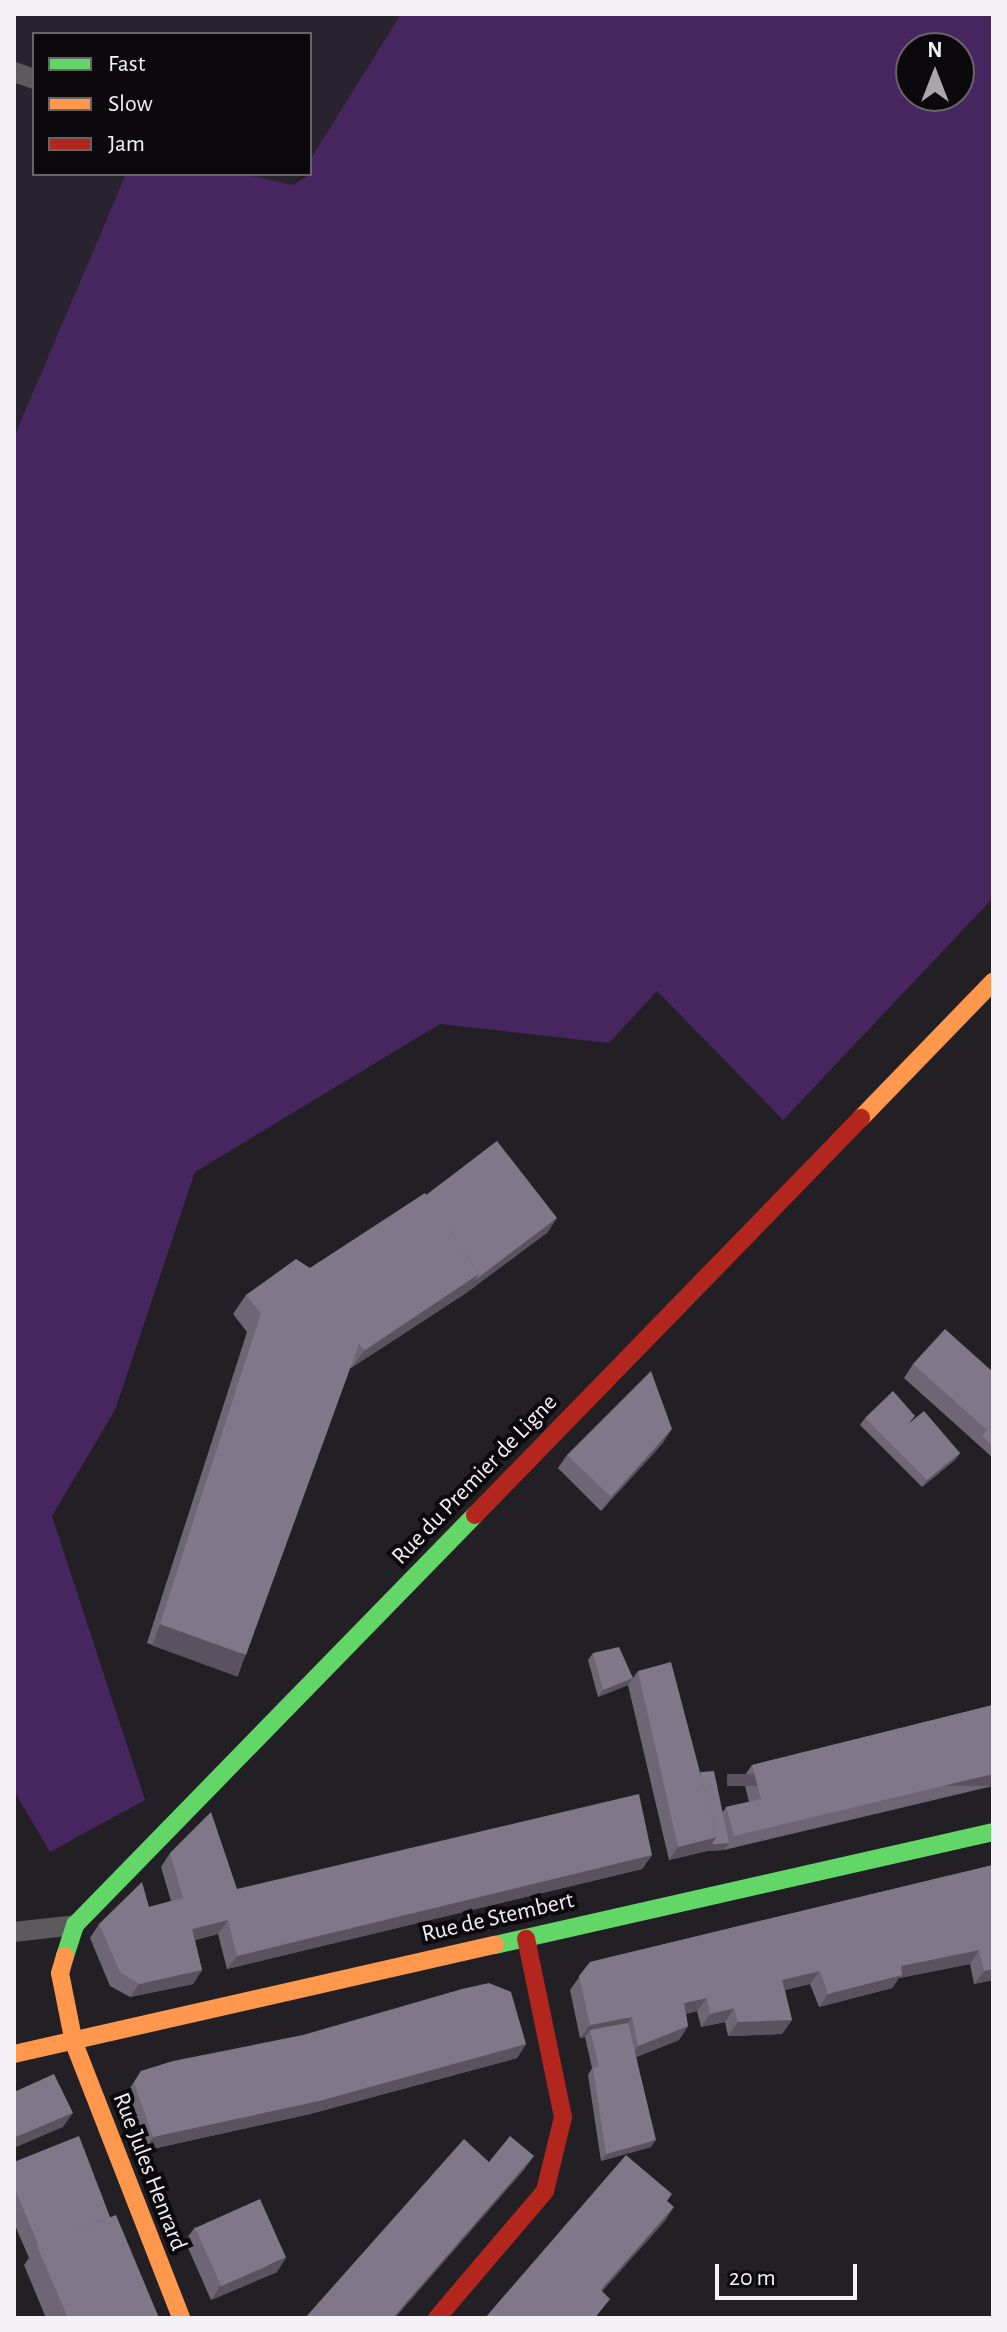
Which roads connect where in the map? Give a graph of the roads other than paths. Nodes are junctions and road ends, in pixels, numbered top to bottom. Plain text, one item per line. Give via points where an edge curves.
1 (993, 982) edge
2 (993, 1832) edge
3 (75, 1925) junction
4 (14, 1932) edge
5 (526, 1939) junction
6 (74, 2043) junction
7 (14, 2054) edge
8 (181, 2318) edge
9 (437, 2318) edge

1 - 3 street, Rue du Premier de Ligne
2 - 5 street, Rue de Stembert
3 - 4 lane
3 - 6 street, Rue du Premier de Ligne via 60,1973
5 - 6 street, Rue de Stembert
5 - 9 street via 563,2117 545,2191
6 - 7 street, Rue de Stembert
6 - 8 street, Rue Jules Henrard

